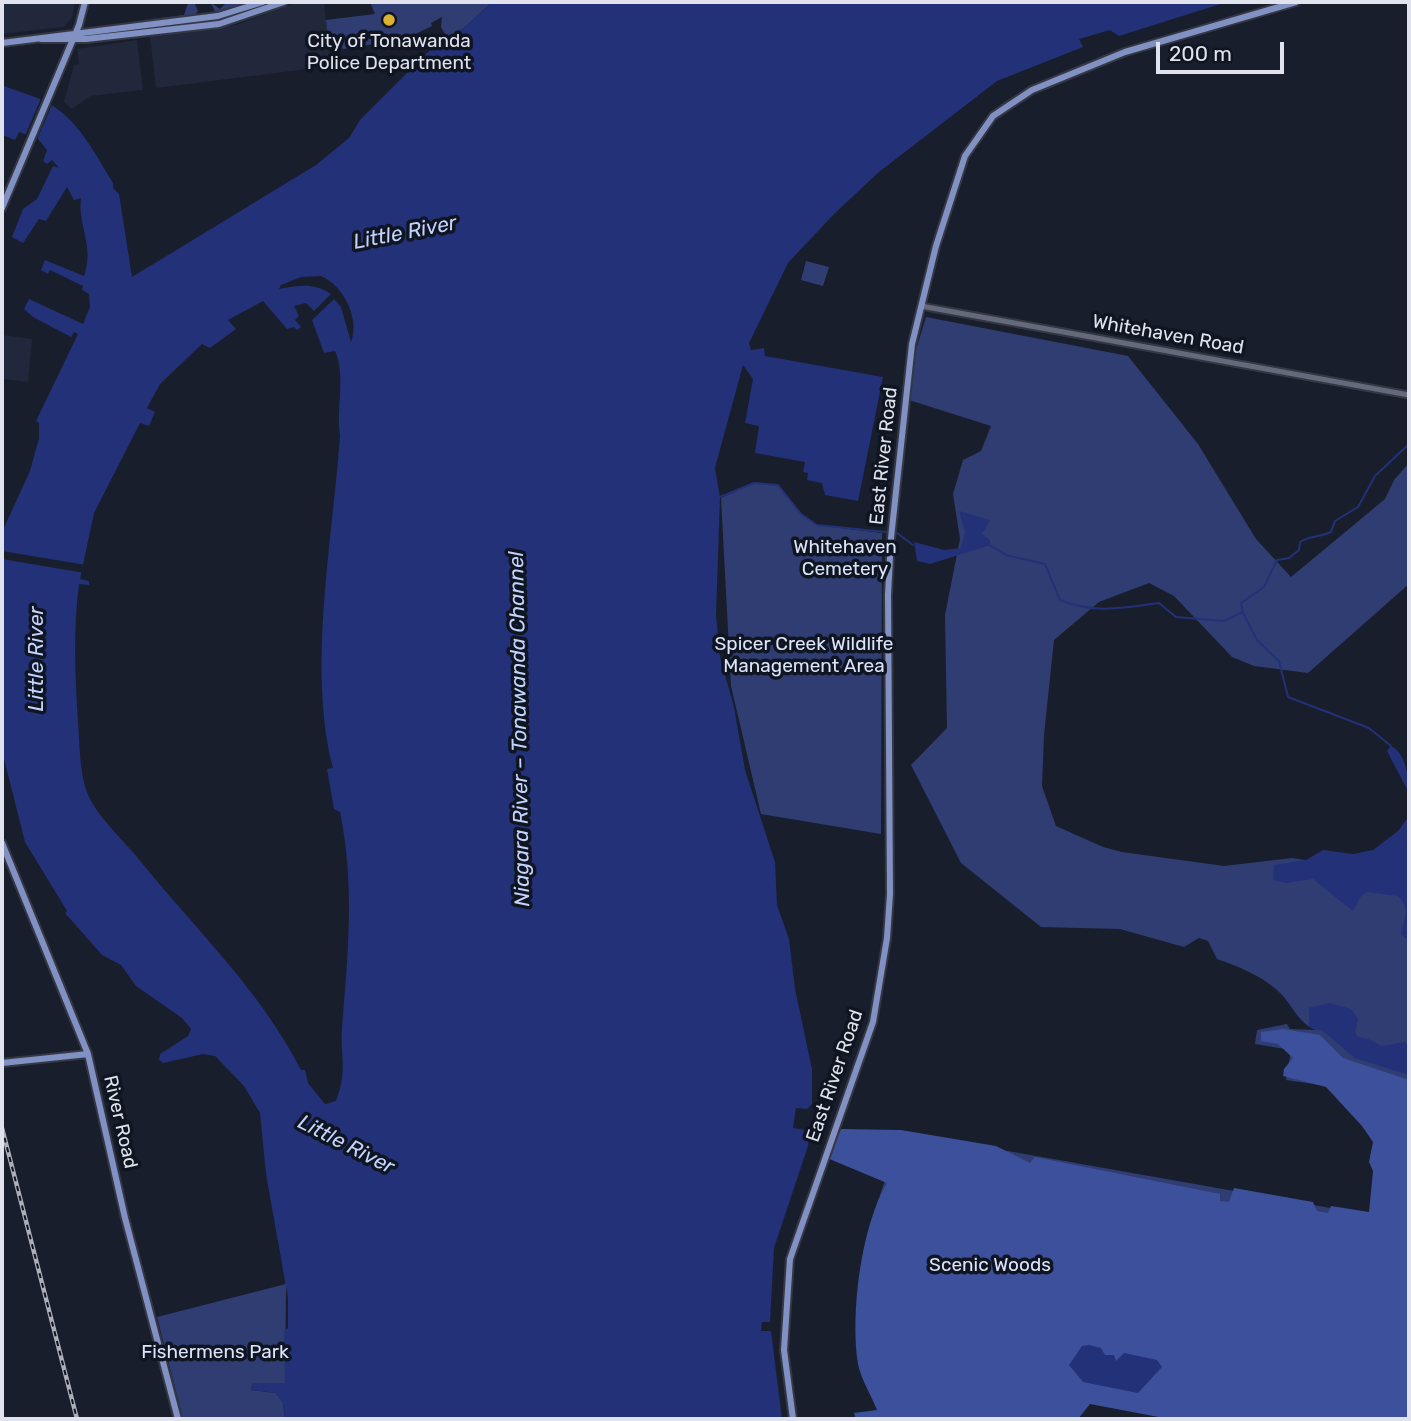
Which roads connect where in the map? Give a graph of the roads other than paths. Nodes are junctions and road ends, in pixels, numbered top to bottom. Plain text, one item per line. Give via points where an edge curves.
1 (85, 2) edge
2 (263, 2) edge
3 (284, 2) edge
4 (1296, 2) edge
5 (75, 36) junction
6 (2, 43) edge
7 (2, 208) edge
8 (921, 306) junction
9 (1409, 395) edge
10 (2, 843) edge
11 (88, 1055) junction
12 (2, 1063) edge
13 (178, 1419) edge
14 (793, 1419) edge

1 - 5 main road
2 - 5 main road via 218,16
3 - 5 main road via 219,24
4 - 8 main road, East River Road via 1125,52 1032,90 1000,110 965,156
5 - 6 main road
5 - 7 main road
8 - 9 street, Whitehaven Road
8 - 14 main road, East River Road via 908,368 889,568 888,928 873,1022 790,1259 784,1350
10 - 11 main road, River Road
11 - 12 main road
11 - 13 main road, River Road

